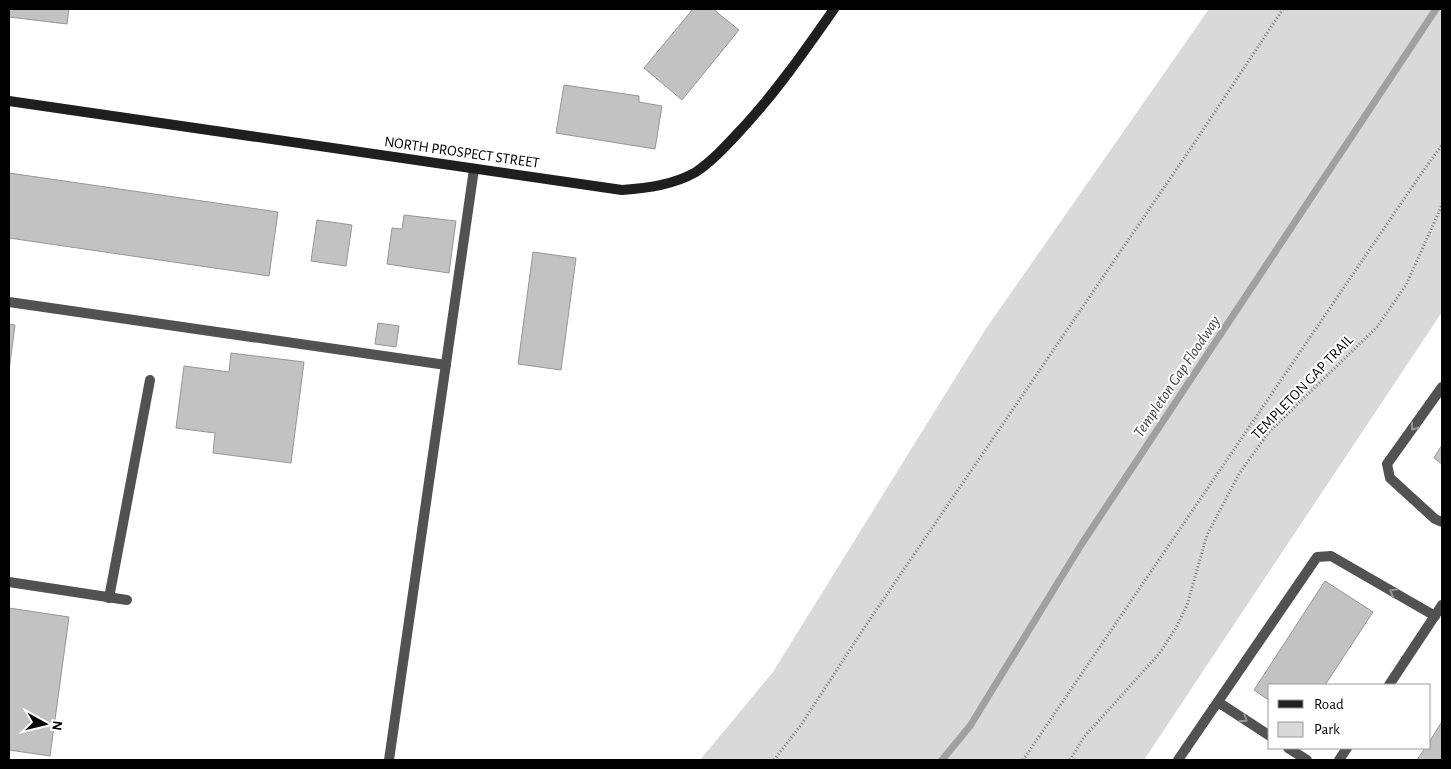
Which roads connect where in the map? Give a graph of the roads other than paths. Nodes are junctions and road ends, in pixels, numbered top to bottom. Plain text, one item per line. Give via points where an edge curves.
1 (834, 9) edge
2 (9, 101) edge
3 (474, 169) junction
4 (9, 302) edge
5 (446, 365) junction
6 (150, 380) dead end
7 (1442, 387) edge
8 (1442, 522) edge
9 (9, 582) edge
10 (109, 598) junction
11 (127, 600) dead end
12 (1442, 605) edge
13 (1435, 616) junction
14 (1390, 684) edge
15 (1218, 702) junction
16 (1268, 735) edge
17 (1290, 749) edge
18 (1346, 749) edge
19 (389, 760) edge
20 (1178, 760) edge
21 (1307, 760) edge
22 (1339, 760) edge

1 - 3 street, NORTH PROSPECT STREET via 782,83 750,120 696,172 676,181 622,190
2 - 3 street, NORTH PROSPECT STREET
3 - 5 street
4 - 5 street
5 - 19 street
6 - 10 street
7 -> 8 street via 1387,464 1390,478
9 - 10 street
10 - 11 street
12 - 13 street
13 - 14 street
13 -> 15 street via 1331,556 1317,557
15 -> 16 street
15 - 20 street
17 - 21 street
18 - 22 street

